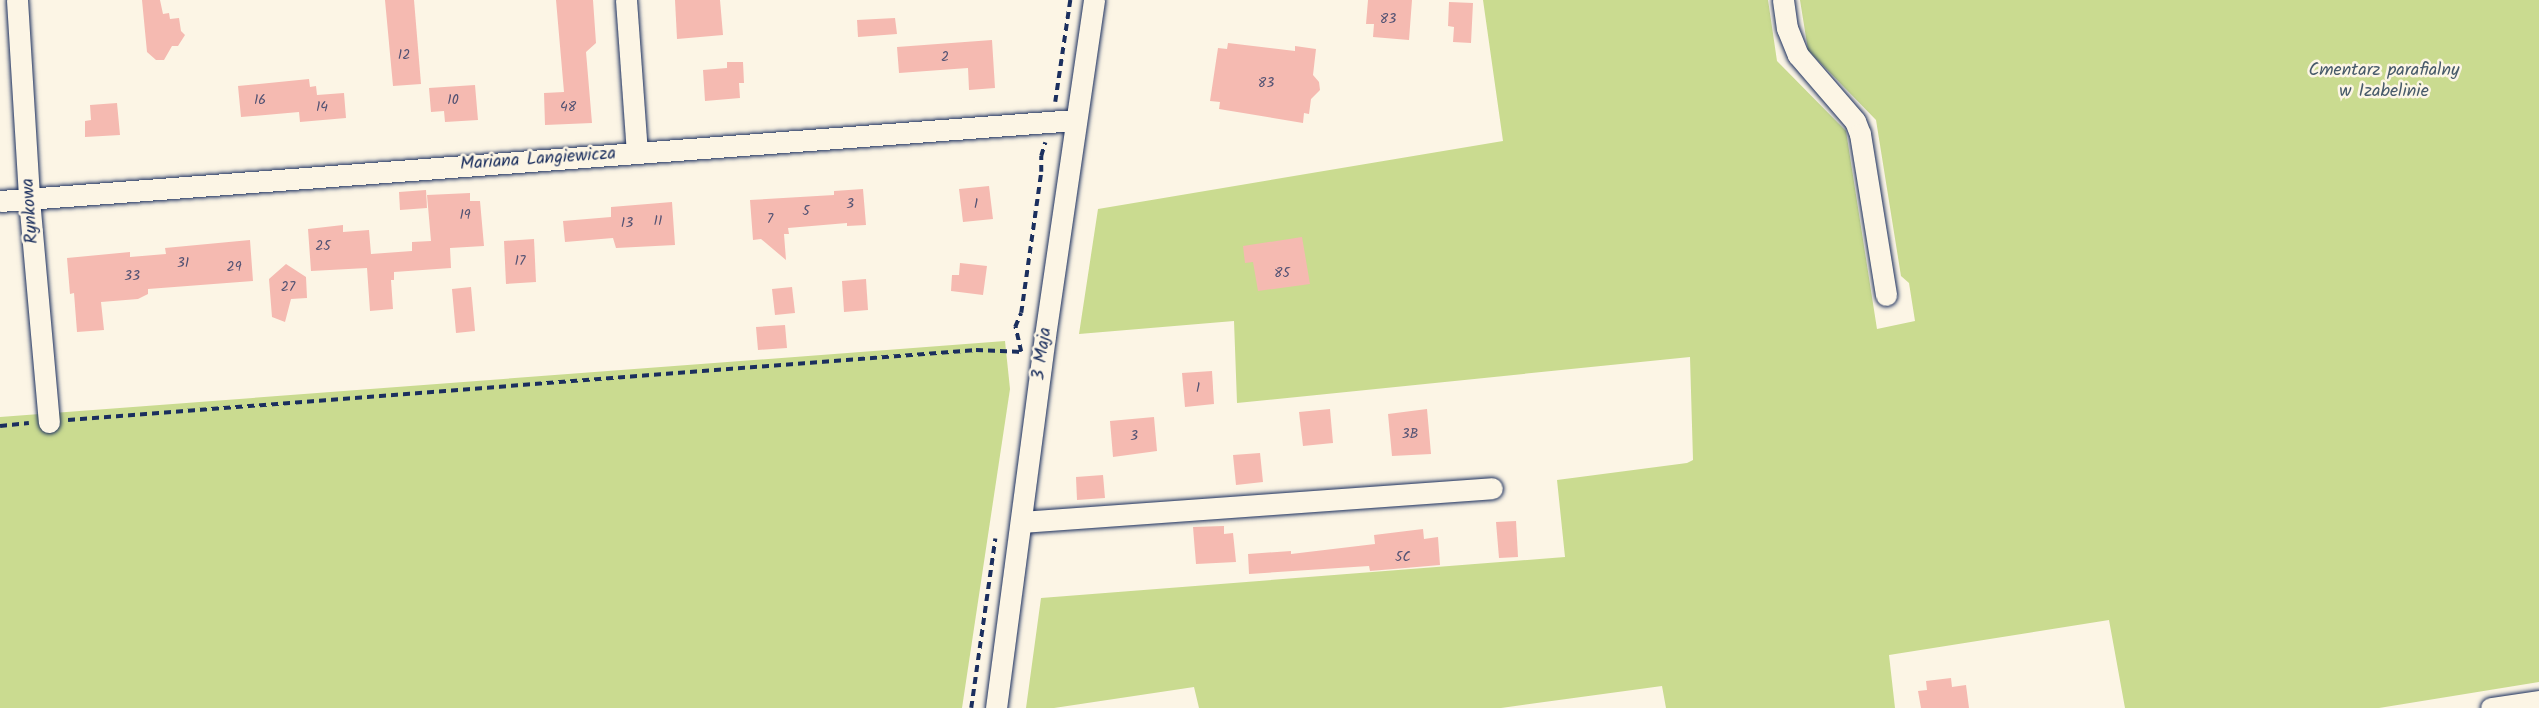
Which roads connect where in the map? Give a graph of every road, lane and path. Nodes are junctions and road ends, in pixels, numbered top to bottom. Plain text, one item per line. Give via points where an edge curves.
1 (17, 0) edge
2 (625, 0) edge
3 (1070, 0) edge
4 (1094, 0) edge
5 (1783, 0) edge
6 (1075, 120) junction
7 (1053, 122) junction
8 (637, 153) junction
9 (29, 199) junction
10 (0, 201) edge
11 (1886, 295) dead end
12 (49, 422) junction
13 (0, 426) edge
14 (1492, 488) dead end
15 (1021, 522) junction
16 (2539, 701) edge
17 (996, 708) edge
18 (2491, 708) edge

1 - 9 street, Rynkowa
2 - 8 street
3 - 7 path
4 - 6 street, 3 Maja
5 - 11 street via 1787,28 1798,55 1855,121 1860,134
6 - 7 street, Mariana Langiewicza
6 - 15 street, 3 Maja
7 - 8 street, Mariana Langiewicza
7 - 12 path via 1041,156 1021,313 1015,327 1021,352 962,351
8 - 9 street, Mariana Langiewicza
9 - 10 street, Mariana Langiewicza
9 - 12 street, Rynkowa
12 - 13 path
14 - 15 street
15 - 17 street, 3 Maja
16 - 18 street

